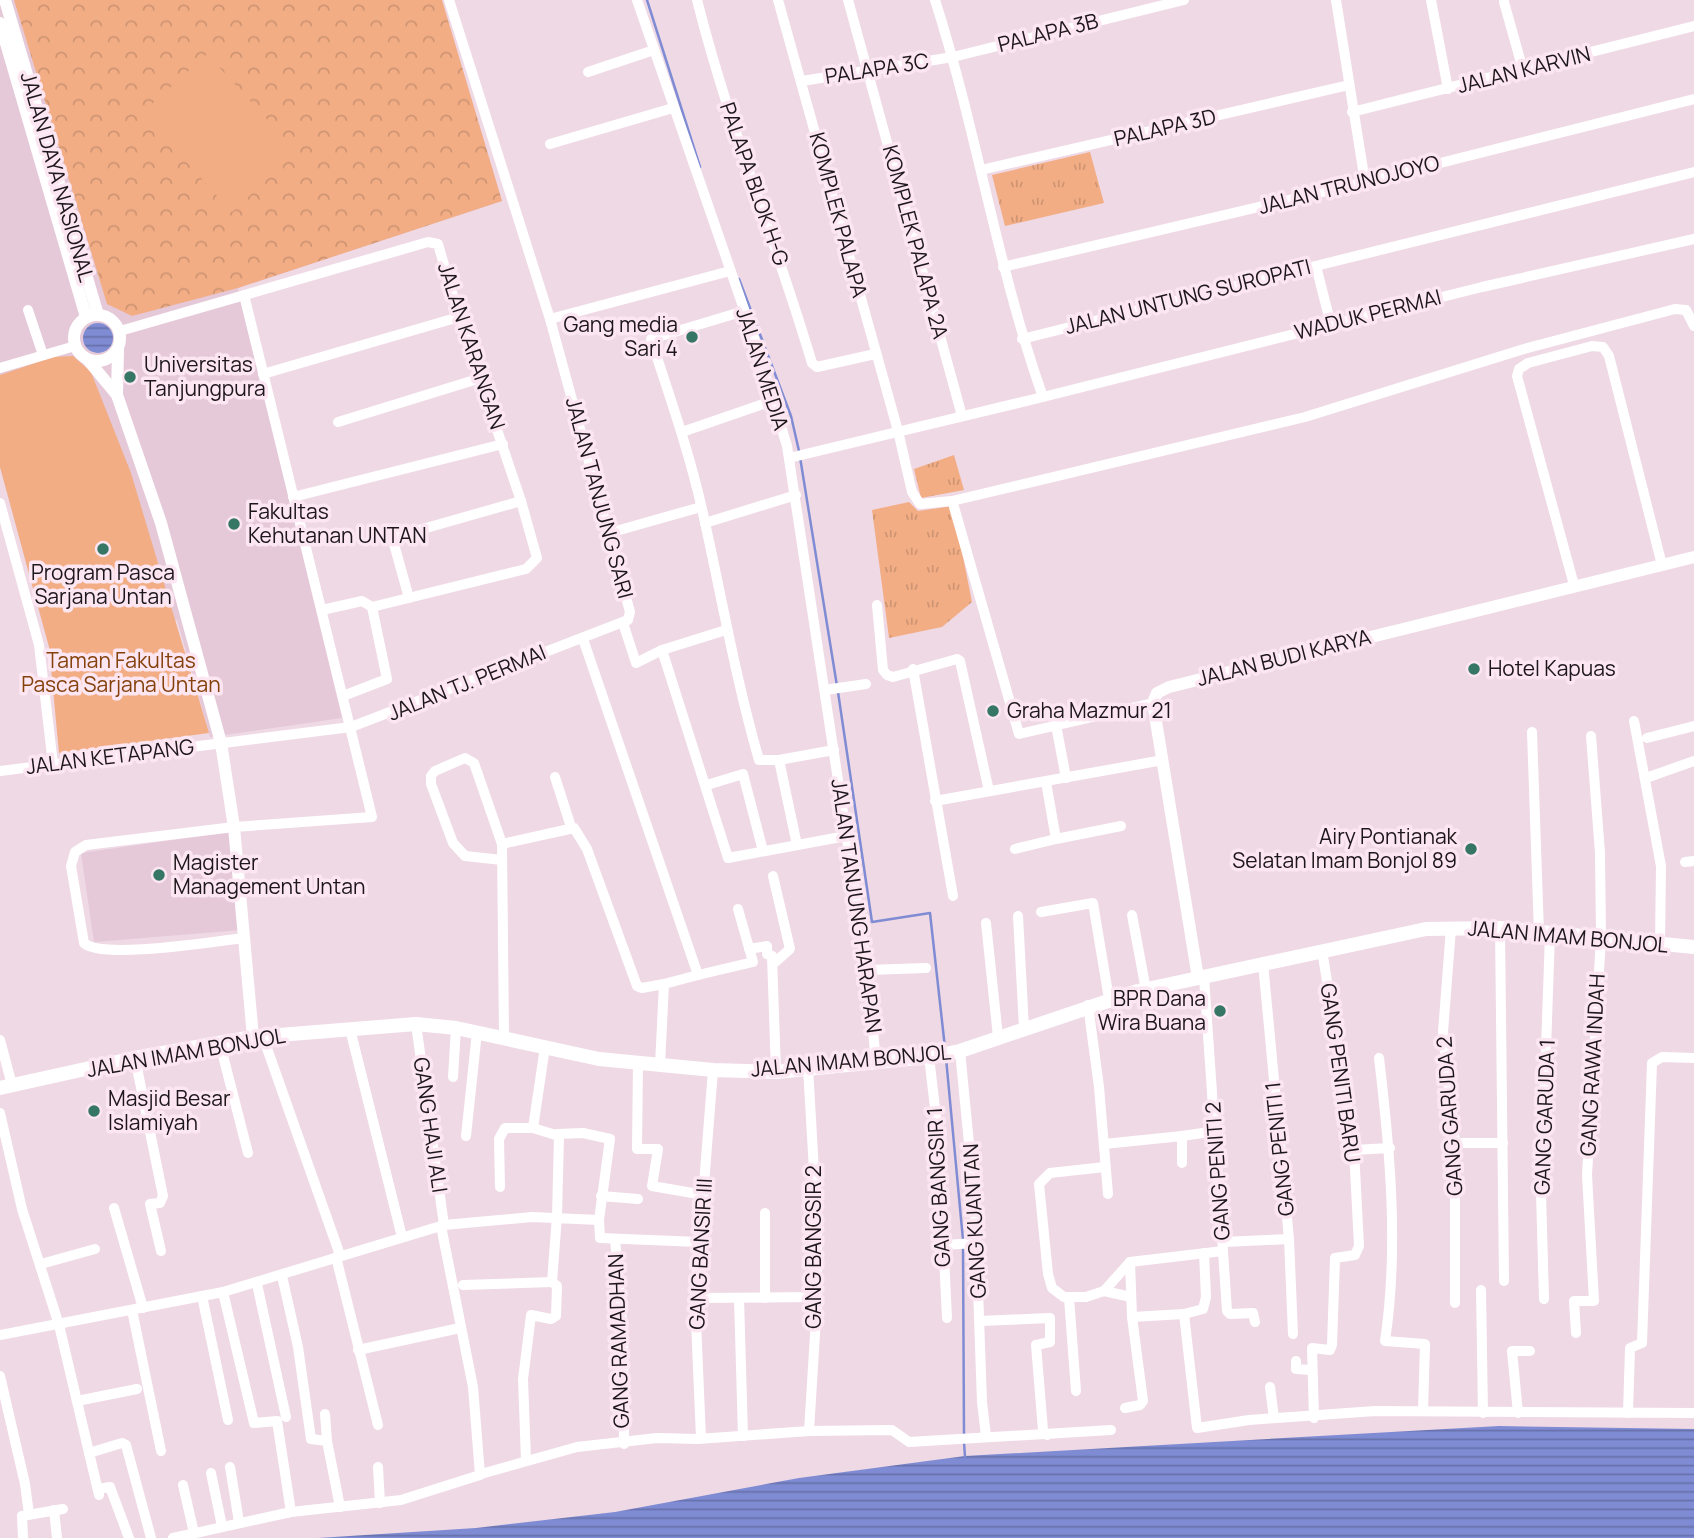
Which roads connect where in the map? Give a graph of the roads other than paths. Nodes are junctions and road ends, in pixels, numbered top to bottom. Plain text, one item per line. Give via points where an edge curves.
1 (449, 0) edge
2 (638, 0) edge
3 (697, 0) edge
4 (778, 0) edge
5 (848, 0) edge
6 (935, 0) edge
7 (1184, 0) edge
8 (1336, 0) edge
9 (1430, 0) edge
10 (1504, 2) dead end
11 (4, 5) edge
12 (1694, 26) edge
13 (6, 29) edge
14 (654, 50) junction
15 (953, 57) junction
16 (869, 69) junction
17 (1523, 70) junction
18 (588, 72) dead end
19 (802, 81) junction
20 (1349, 85) junction
21 (1448, 89) junction
22 (1694, 99) edge
23 (673, 108) junction
24 (1352, 112) junction
25 (550, 144) dead end
26 (981, 170) junction
27 (1694, 172) edge
28 (1365, 182) junction
29 (1694, 239) edge
30 (1316, 266) junction
31 (1003, 267) junction
32 (730, 271) junction
33 (244, 295) junction
34 (28, 310) dead end
35 (744, 311) junction
36 (92, 316) junction
37 (459, 317) junction
38 (550, 319) junction
39 (1331, 325) junction
40 (1694, 326) edge
41 (120, 331) junction
42 (1023, 339) junction
43 (75, 345) junction
44 (118, 350) junction
45 (875, 354) junction
46 (43, 355) junction
47 (88, 360) junction
48 (0, 368) edge
49 (263, 374) junction
50 (481, 378) junction
51 (117, 395) junction
52 (1043, 397) junction
53 (775, 400) junction
54 (962, 416) junction
55 (338, 422) dead end
56 (898, 430) junction
57 (682, 432) junction
58 (503, 444) junction
59 (790, 458) junction
60 (796, 495) junction
61 (293, 497) junction
62 (522, 501) junction
63 (0, 503) edge
64 (701, 507) junction
65 (954, 507) dead end
66 (705, 523) junction
67 (609, 533) junction
68 (1694, 557) edge
69 (1662, 565) junction
70 (1574, 585) junction
71 (409, 598) junction
72 (877, 605) dead end
73 (372, 607) junction
74 (322, 610) junction
75 (623, 623) junction
76 (726, 630) junction
77 (583, 639) junction
78 (662, 650) junction
79 (913, 670) junction
80 (866, 684) dead end
81 (826, 690) junction
82 (343, 696) junction
83 (1153, 703) junction
84 (1634, 722) dead end
85 (1056, 725) junction
86 (1694, 726) edge
87 (351, 727) junction
88 (1532, 732) dead end
89 (1591, 736) dead end
90 (1647, 738) dead end
91 (221, 743) junction
92 (834, 750) junction
93 (779, 760) junction
94 (1163, 760) junction
95 (1694, 761) edge
96 (53, 764) junction
97 (0, 771) edge
98 (555, 776) dead end
99 (1066, 778) junction
100 (1646, 778) junction
101 (1046, 782) junction
102 (707, 785) junction
103 (989, 791) junction
104 (934, 801) junction
105 (1121, 826) dead end
106 (234, 827) junction
107 (571, 827) junction
108 (846, 836) junction
109 (1056, 839) junction
110 (502, 844) junction
111 (797, 845) junction
112 (1015, 849) dead end
113 (763, 851) junction
114 (502, 860) junction
115 (773, 876) dead end
116 (953, 897) dead end
117 (738, 909) dead end
118 (1041, 912) dead end
119 (1132, 915) dead end
120 (1018, 916) dead end
121 (986, 923) dead end
122 (1451, 928) junction
123 (1500, 928) junction
124 (1544, 934) junction
125 (1601, 937) junction
126 (244, 938) junction
127 (1660, 944) junction
128 (1694, 947) edge
129 (749, 949) junction
130 (1322, 950) junction
131 (773, 960) junction
132 (1263, 963) junction
133 (926, 968) dead end
134 (867, 970) junction
135 (698, 975) junction
136 (1201, 978) junction
137 (664, 984) junction
138 (1146, 990) junction
139 (1109, 999) junction
140 (1088, 1005) junction
141 (416, 1024) junction
142 (456, 1028) junction
143 (1024, 1028) junction
144 (350, 1029) junction
145 (477, 1032) junction
146 (258, 1037) junction
147 (998, 1037) junction
148 (504, 1038) junction
149 (0, 1040) edge
150 (220, 1044) junction
151 (545, 1047) junction
152 (959, 1051) junction
153 (932, 1057) junction
154 (135, 1058) junction
155 (1379, 1058) dead end
156 (1694, 1058) edge
157 (876, 1062) junction
158 (638, 1064) junction
159 (660, 1065) junction
160 (808, 1068) junction
161 (713, 1070) junction
162 (776, 1072) junction
163 (453, 1077) dead end
164 (6, 1087) edge
165 (0, 1113) edge
166 (533, 1128) junction
167 (1216, 1131) junction
168 (557, 1134) junction
169 (466, 1136) dead end
170 (1182, 1136) junction
171 (1455, 1143) junction
172 (1503, 1143) junction
173 (1104, 1144) junction
174 (1390, 1148) junction
175 (1354, 1150) junction
176 (248, 1153) dead end
177 (1182, 1163) dead end
178 (1105, 1167) junction
179 (500, 1187) dead end
180 (1108, 1194) dead end
181 (704, 1195) junction
182 (601, 1196) junction
183 (638, 1199) dead end
184 (114, 1208) dead end
185 (765, 1213) dead end
186 (557, 1216) junction
187 (599, 1220) junction
188 (443, 1226) junction
189 (402, 1237) junction
190 (615, 1239) junction
191 (1289, 1239) junction
192 (699, 1242) junction
193 (973, 1243) junction
194 (945, 1245) junction
195 (1224, 1246) junction
196 (95, 1249) dead end
197 (161, 1251) dead end
198 (1204, 1253) junction
199 (338, 1256) junction
200 (1129, 1262) junction
201 (41, 1264) junction
202 (282, 1276) junction
203 (1504, 1280) dead end
204 (552, 1282) junction
205 (257, 1284) junction
206 (463, 1285) dead end
207 (1481, 1290) dead end
208 (1104, 1291) junction
209 (223, 1292) junction
210 (202, 1296) junction
211 (739, 1297) junction
212 (817, 1297) junction
213 (1131, 1297) junction
214 (695, 1298) junction
215 (765, 1298) junction
216 (1069, 1298) junction
217 (1544, 1299) dead end
218 (1455, 1303) dead end
219 (138, 1309) junction
220 (1184, 1314) junction
221 (1132, 1317) junction
222 (947, 1318) dead end
223 (980, 1321) junction
224 (1255, 1322) dead end
225 (59, 1325) junction
226 (460, 1328) junction
227 (1576, 1333) dead end
228 (1293, 1334) dead end
229 (0, 1335) edge
230 (358, 1350) junction
231 (1530, 1351) dead end
232 (1296, 1361) dead end
233 (1311, 1370) junction
234 (0, 1376) edge
235 (1269, 1387) dead end
236 (136, 1389) dead end
237 (1076, 1391) dead end
238 (77, 1401) junction
239 (1125, 1408) dead end
240 (1423, 1411) junction
241 (1483, 1413) junction
242 (1518, 1413) junction
243 (1628, 1413) junction
244 (1694, 1413) edge
245 (325, 1414) dead end
246 (286, 1417) dead end
247 (1274, 1418) junction
248 (1314, 1418) junction
249 (228, 1420) dead end
250 (378, 1425) dead end
251 (809, 1428) junction
252 (1111, 1430) dead end
253 (1047, 1435) junction
254 (743, 1436) junction
255 (986, 1436) junction
256 (701, 1438) junction
257 (327, 1441) junction
258 (624, 1444) junction
259 (161, 1451) dead end
260 (89, 1453) junction
261 (526, 1460) junction
262 (230, 1466) dead end
263 (377, 1467) dead end
264 (211, 1473) dead end
265 (481, 1474) junction
266 (183, 1485) dead end
267 (380, 1503) junction
268 (341, 1507) junction
269 (291, 1512) junction
270 (29, 1514) junction
271 (239, 1522) junction
272 (222, 1526) junction
273 (194, 1533) junction
274 (23, 1538) edge
275 (57, 1538) edge
276 (128, 1538) edge
277 (151, 1538) edge
278 (173, 1538) edge

1 - 38 street, JALAN TANJUNG SARI
2 - 14 street, JALAN MEDIA
3 - 45 street, PALAPA BLOK H-G via 719,81 815,366
4 - 19 street, KOMPLEK PALAPA
5 - 16 street, KOMPLEK PALAPA 2A
6 - 15 street
7 - 15 street, PALAPA 3B
8 - 20 street
9 - 21 street
10 - 17 street
11 - 13 street
12 - 17 street, JALAN KARVIN
13 - 36 street
14 - 18 street
14 - 23 street, JALAN MEDIA
15 - 16 street, PALAPA 3C
15 - 26 street
16 - 19 street, PALAPA 3C
16 - 54 street, KOMPLEK PALAPA 2A
17 - 21 street, JALAN KARVIN
19 - 45 street, KOMPLEK PALAPA
20 - 24 street
20 - 26 street, PALAPA 3D
21 - 24 street, JALAN KARVIN
22 - 28 street, JALAN TRUNOJOYO
23 - 25 street
23 - 32 street, JALAN MEDIA
24 - 28 street
26 - 31 street
27 - 30 street, JALAN UNTUNG SUROPATI
28 - 31 street, JALAN TRUNOJOYO
29 - 39 street, WADUK PERMAI
30 - 39 street
30 - 42 street, JALAN UNTUNG SUROPATI
31 - 42 street
32 - 35 street, JALAN MEDIA
32 - 38 street
33 - 37 street, JALAN KARANGAN via 432,242 439,246
33 - 41 street, JALAN KARANGAN
33 - 49 street
34 - 46 street
35 - 53 street, JALAN MEDIA
35 - 57 street via 651,339
36 - 41 street via 111,319
36 - 43 street via 75,332
37 - 49 street
37 - 50 street, JALAN KARANGAN
38 - 67 street, JALAN TANJUNG SARI
39 - 52 street, WADUK PERMAI
40 - 56 street, KOMPLEK PALAPA via 1684,308 1668,310 1305,417 928,505 913,496
41 - 44 street
42 - 52 street
43 - 46 street
43 - 47 street
44 - 47 street via 105,360
44 - 51 street
45 - 56 street, KOMPLEK PALAPA
46 - 48 street
47 - 51 street
49 - 61 street
50 - 55 street
50 - 58 street, JALAN KARANGAN
51 - 91 street via 161,523
52 - 54 street, WADUK PERMAI
53 - 57 street
53 - 59 street, JALAN MEDIA
54 - 56 street, WADUK PERMAI
56 - 59 street, WADUK PERMAI
57 - 64 street
58 - 61 street
58 - 62 street, JALAN KARANGAN
59 - 60 street, JALAN MEDIA
60 - 66 street
60 - 81 street, JALAN MEDIA
61 - 74 street
62 - 71 street via 398,536 394,544
62 - 71 street, JALAN KARANGAN via 536,554 533,565
63 - 96 street via 39,645
64 - 66 street
64 - 67 street
65 - 85 street via 1018,733
66 - 76 street
67 - 75 street, JALAN TANJUNG SARI via 631,612
68 - 69 street, JALAN BUDI KARYA
69 - 70 street, JALAN BUDI KARYA
69 - 70 street via 1609,356 1603,347 1592,346 1528,363 1517,376
70 - 83 street, JALAN BUDI KARYA via 1169,687 1157,693
71 - 73 street, JALAN KARANGAN
72 - 79 street via 884,672 892,677
73 - 74 street, JALAN KARANGAN via 362,601
73 - 82 street via 387,679
74 - 82 street
75 - 77 street, JALAN TANJUNG SARI
75 - 78 street via 636,663
76 - 78 street
76 - 93 street via 759,760
77 - 87 street, JALAN TJ. PERMAI
77 - 135 street
78 - 102 street
79 - 103 street via 960,661
79 - 104 street
80 - 81 street
81 - 92 street, JALAN MEDIA
82 - 87 street
83 - 85 street
83 - 94 street
84 - 100 street
85 - 99 street
86 - 90 street
87 - 91 street, JALAN TJ. PERMAI
87 - 106 street via 372,817
88 - 124 street, GANG GARUDA 1
89 - 125 street, GANG RAWA INDAH
91 - 96 street, JALAN KETAPANG
91 - 106 street
92 - 93 street
92 - 108 street, JALAN TANJUNG HARAPAN
93 - 111 street
94 - 99 street
94 - 136 street
95 - 100 street
96 - 97 street, JALAN KETAPANG
98 - 107 street
99 - 101 street
100 - 127 street via 1662,877
101 - 103 street
101 - 109 street
102 - 113 street via 728,858
102 - 113 street via 743,774
103 - 104 street
104 - 116 street
105 - 109 street
106 - 126 street
106 - 126 street via 86,845 75,852 71,866 85,943 94,949 159,948
107 - 110 street
107 - 137 street via 587,849 637,986
108 - 111 street
108 - 134 street, JALAN TANJUNG HARAPAN
109 - 112 street
110 - 114 street
110 - 114 street via 474,763 465,758 432,773 431,784 453,844 465,856
111 - 113 street
114 - 148 street
115 - 131 street via 790,949
117 - 129 street
118 - 139 street via 1093,903
119 - 138 street
120 - 143 street
121 - 147 street
122 - 123 main road, JALAN IMAM BONJOL
122 - 130 main road, JALAN IMAM BONJOL
122 - 171 street, GANG GARUDA 2 via 1443,1032
123 - 124 main road, JALAN IMAM BONJOL
123 - 172 street
124 - 125 main road, JALAN IMAM BONJOL
124 - 217 street, GANG GARUDA 1
125 - 127 main road, JALAN IMAM BONJOL
125 - 227 street, GANG RAWA INDAH via 1587,1175 1594,1301 1574,1301
126 - 146 street
127 - 128 main road, JALAN IMAM BONJOL
129 - 131 street via 767,946 766,954
129 - 135 street via 753,962
130 - 132 main road, JALAN IMAM BONJOL
130 - 175 street, GANG PENITI BARU
131 - 162 street
132 - 136 main road, JALAN IMAM BONJOL
132 - 191 street, GANG PENITI 1
133 - 134 street
134 - 157 street, JALAN TANJUNG HARAPAN
135 - 137 street
136 - 138 main road, JALAN IMAM BONJOL
136 - 167 street, GANG PENITI 2
137 - 159 street
138 - 139 main road, JALAN IMAM BONJOL
139 - 140 main road, JALAN IMAM BONJOL
140 - 143 main road, JALAN IMAM BONJOL
140 - 173 street
141 - 142 main road, JALAN IMAM BONJOL
141 - 144 main road, JALAN IMAM BONJOL
141 - 188 street, GANG HAJI ALI
142 - 145 main road, JALAN IMAM BONJOL
142 - 163 street
143 - 147 main road, JALAN IMAM BONJOL
144 - 146 main road, JALAN IMAM BONJOL
144 - 189 street
145 - 148 main road, JALAN IMAM BONJOL
145 - 169 street
146 - 150 main road, JALAN IMAM BONJOL
146 - 199 street
147 - 152 main road, JALAN IMAM BONJOL
148 - 151 main road, JALAN IMAM BONJOL
149 - 164 street
150 - 154 main road, JALAN IMAM BONJOL
150 - 176 street
151 - 158 main road, JALAN IMAM BONJOL
151 - 166 street
152 - 153 main road, JALAN IMAM BONJOL
152 - 193 street, GANG KUANTAN via 970,1134
153 - 157 main road, JALAN IMAM BONJOL
153 - 194 street, GANG BANGSIR 1
154 - 164 main road, JALAN IMAM BONJOL
154 - 197 street via 163,1196 160,1203 150,1204
155 - 174 street
156 - 243 street via 1658,1058 1652,1063 1642,1343 1630,1348
157 - 160 main road, JALAN IMAM BONJOL
158 - 159 main road, JALAN IMAM BONJOL
158 - 181 street via 636,1142 637,1149 658,1149 652,1186
159 - 161 main road, JALAN IMAM BONJOL
160 - 162 main road, JALAN IMAM BONJOL
160 - 212 street, GANG BANGSIR 2
161 - 162 main road, JALAN IMAM BONJOL
161 - 181 street, GANG BANSIR III
165 - 201 street via 22,1209
166 - 168 street
166 - 179 street via 502,1131
167 - 170 street
167 - 195 street, GANG PENITI 2
168 - 182 street via 610,1139
168 - 186 street
170 - 173 street
170 - 177 street
171 - 172 street
171 - 218 street, GANG GARUDA 2
172 - 203 street
173 - 178 street
174 - 175 street
174 - 240 street via 1391,1278 1385,1341 1426,1344
175 - 233 street, GANG PENITI BARU via 1359,1246 1355,1255 1335,1258 1331,1350 1312,1348
178 - 180 street
178 - 216 street via 1049,1173 1039,1184 1049,1279 1055,1291
181 - 192 street, GANG BANSIR III
182 - 183 street
182 - 187 street
184 - 219 street
185 - 215 street
186 - 187 street
186 - 188 street
186 - 204 street
187 - 190 street via 599,1237
188 - 189 street
188 - 226 street, GANG HAJI ALI
189 - 199 street
190 - 192 street
190 - 258 street, GANG RAMADHAN via 623,1331
191 - 195 street
191 - 228 street, GANG PENITI 1
192 - 214 street, GANG BANSIR III
193 - 194 street
193 - 223 street, GANG KUANTAN
194 - 222 street, GANG BANGSIR 1
195 - 198 street, GANG PENITI 2
195 - 224 street via 1227,1311 1253,1313
196 - 201 street
198 - 200 street, GANG PENITI 2
198 - 220 street via 1205,1306
199 - 202 street
199 - 230 street
200 - 208 street
200 - 213 street
201 - 225 street
202 - 205 street
202 - 257 street via 311,1437
204 - 206 street
204 - 261 street via 557,1286 556,1316 531,1315 523,1379
205 - 209 street
205 - 246 street
207 - 241 street
208 - 213 street
208 - 216 street
209 - 210 street
209 - 269 street via 254,1423 277,1421
210 - 219 street
210 - 249 street
211 - 214 street
211 - 215 street
211 - 254 street
212 - 215 street
212 - 251 street, GANG BANGSIR 2
213 - 221 street
214 - 256 street, GANG BANSIR III
216 - 237 street
219 - 225 street
219 - 259 street
220 - 221 street
220 - 247 street via 1197,1428
221 - 239 street via 1143,1401
223 - 253 street via 1049,1318 1050,1342 1036,1345
223 - 255 street, GANG KUANTAN
225 - 229 street
225 - 238 street
226 - 230 street
226 - 265 street, GANG HAJI ALI via 475,1406
230 - 250 street
231 - 242 street via 1512,1352
232 - 233 street via 1296,1370
233 - 248 street
234 - 270 street
235 - 247 street
236 - 238 street
238 - 260 street
240 - 241 street
240 - 248 street via 1333,1413
241 - 242 street
242 - 243 street
243 - 244 street
245 - 257 street
247 - 248 street
251 - 254 street
251 - 255 street via 892,1430 909,1442
252 - 253 street
253 - 255 street
254 - 256 street
256 - 258 street
257 - 268 street
258 - 261 street via 577,1447
260 - 276 street via 98,1492 110,1487
260 - 277 street via 126,1445
261 - 265 street
262 - 271 street
263 - 267 street
264 - 272 street
265 - 267 street via 444,1489
266 - 273 street
267 - 268 street
268 - 269 street
269 - 271 street
270 - 274 street via 20,1518
270 - 275 street via 58,1509
271 - 272 street
272 - 273 street
273 - 278 street

